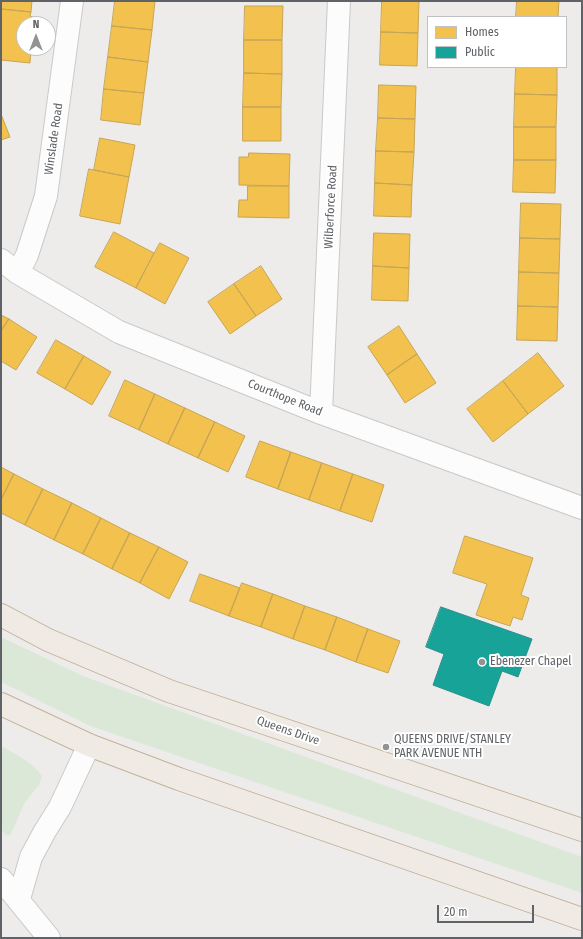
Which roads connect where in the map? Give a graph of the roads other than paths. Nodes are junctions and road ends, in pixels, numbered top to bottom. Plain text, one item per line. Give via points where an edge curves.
1 (72, 1) edge
2 (339, 1) edge
3 (1, 260) edge
4 (18, 273) junction
5 (321, 413) junction
6 (582, 508) edge
7 (1, 615) edge
8 (1, 704) edge
9 (89, 745) junction
10 (582, 830) edge
11 (1, 879) edge
12 (19, 899) junction
13 (582, 919) edge
14 (48, 938) edge

1 - 4 street, Winslade Road via 46,196 27,255
2 - 5 street, Wilberforce Road
3 - 4 street, Courthope Road
4 - 5 street, Courthope Road via 119,332
5 - 6 street, Courthope Road
7 - 10 highway, Queens Drive via 48,640 169,691
8 - 9 highway
9 - 12 street via 60,807 31,857
9 - 13 highway via 186,782
11 - 12 street
12 - 14 street

